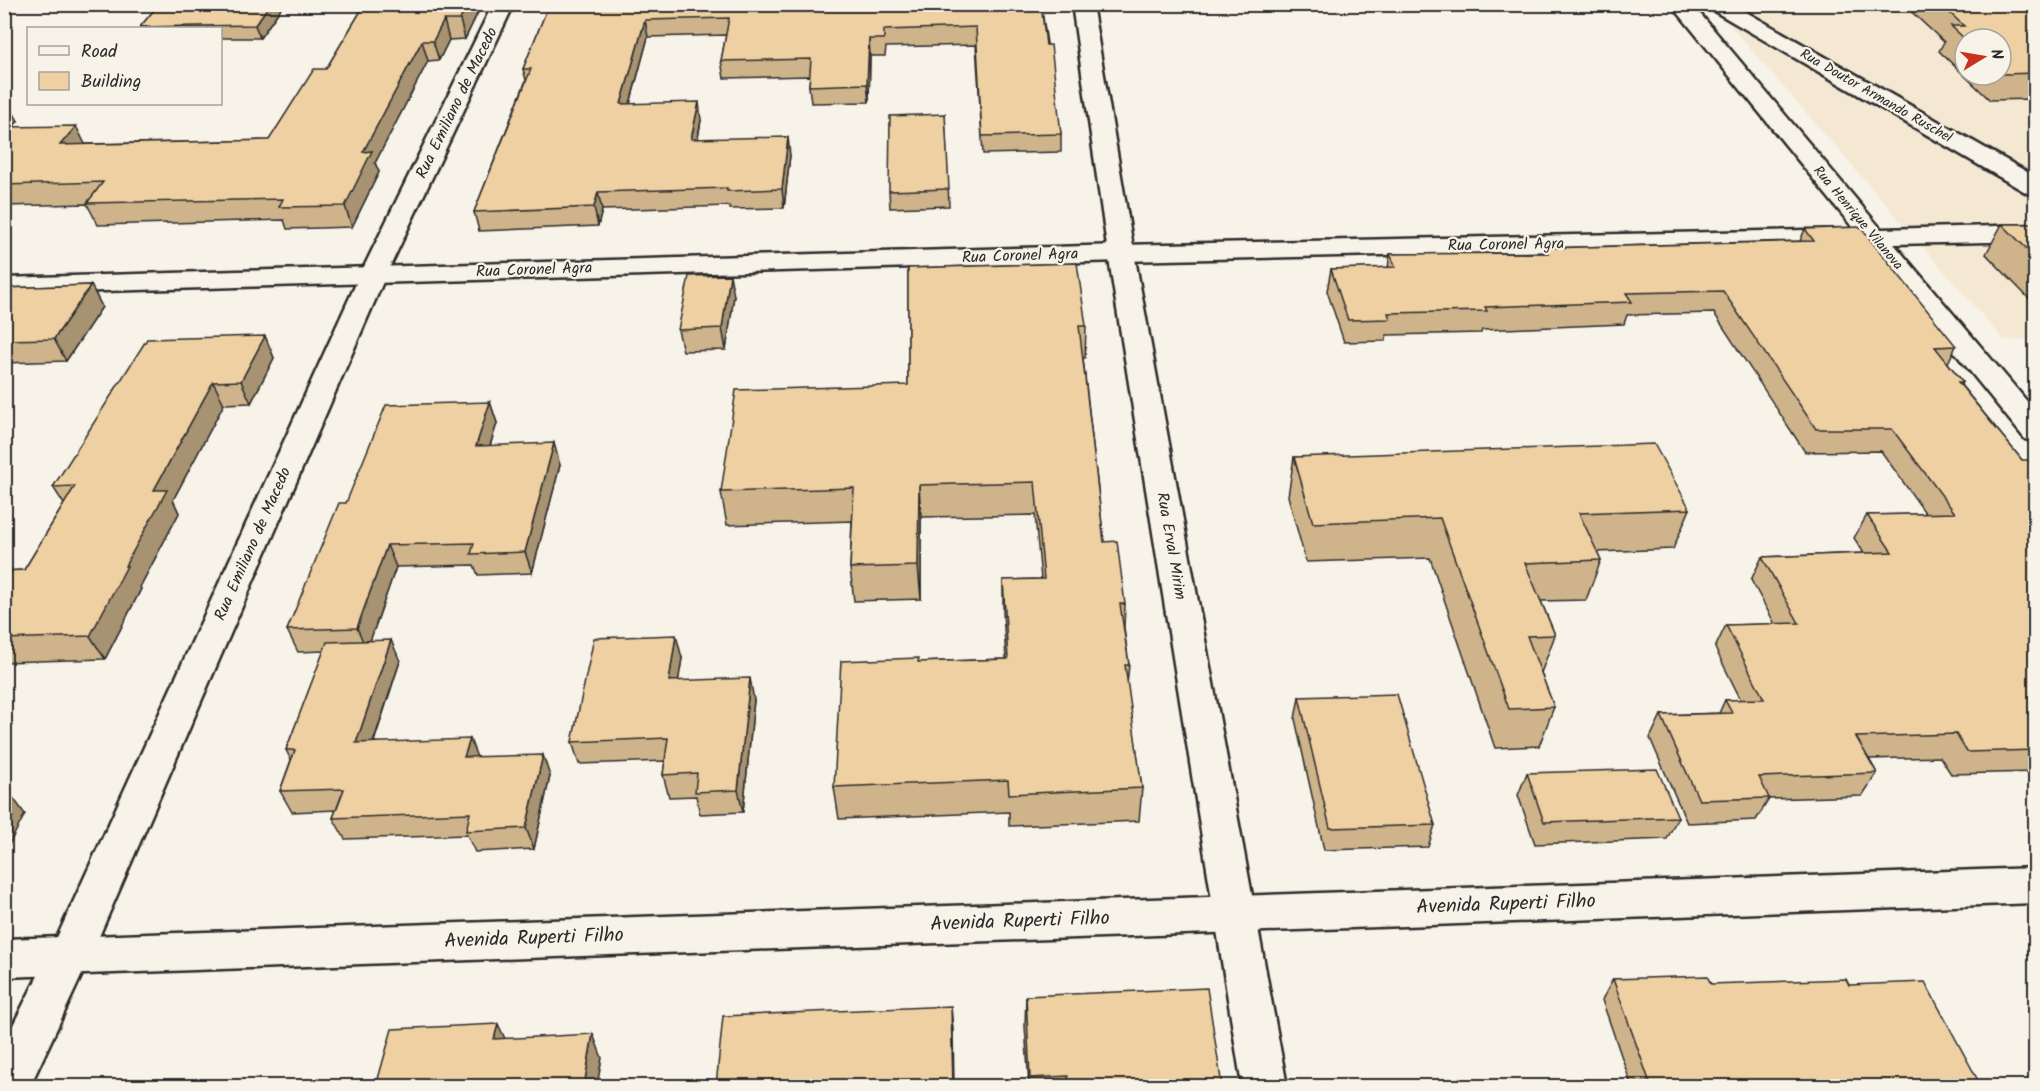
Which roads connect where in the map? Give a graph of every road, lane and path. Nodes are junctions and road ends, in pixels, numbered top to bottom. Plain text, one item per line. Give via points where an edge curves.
1 (504, 4) edge
2 (1082, 4) edge
3 (1681, 4) edge
4 (1716, 4) edge
5 (2036, 188) edge
6 (2036, 233) edge
7 (1875, 237) junction
8 (1121, 253) junction
9 (373, 275) junction
10 (4, 286) edge
11 (2036, 432) edge
12 (2036, 885) edge
13 (1235, 915) junction
14 (70, 955) junction
15 (4, 958) edge
16 (7, 1086) edge
17 (1265, 1086) edge

1 - 9 street, Rua Emiliano de Macedo
2 - 8 street, Rua Erval Mirim
3 - 7 street, Rua Henrique Vilanova
4 - 5 street, Rua Doutor Armando Ruschel
6 - 7 street, Rua Coronel Agra
7 - 8 street, Rua Coronel Agra
7 - 11 street, Rua Henrique Vilanova
8 - 9 street, Rua Coronel Agra
8 - 13 street, Rua Erval Mirim
9 - 10 street, Rua Coronel Agra
9 - 14 street, Rua Emiliano de Macedo
12 - 13 street, Avenida Ruperti Filho
13 - 14 street, Avenida Ruperti Filho
13 - 17 street, Rua Erval Mirim
14 - 15 street, Avenida Ruperti Filho
14 - 16 street, Rua Emiliano de Macedo

